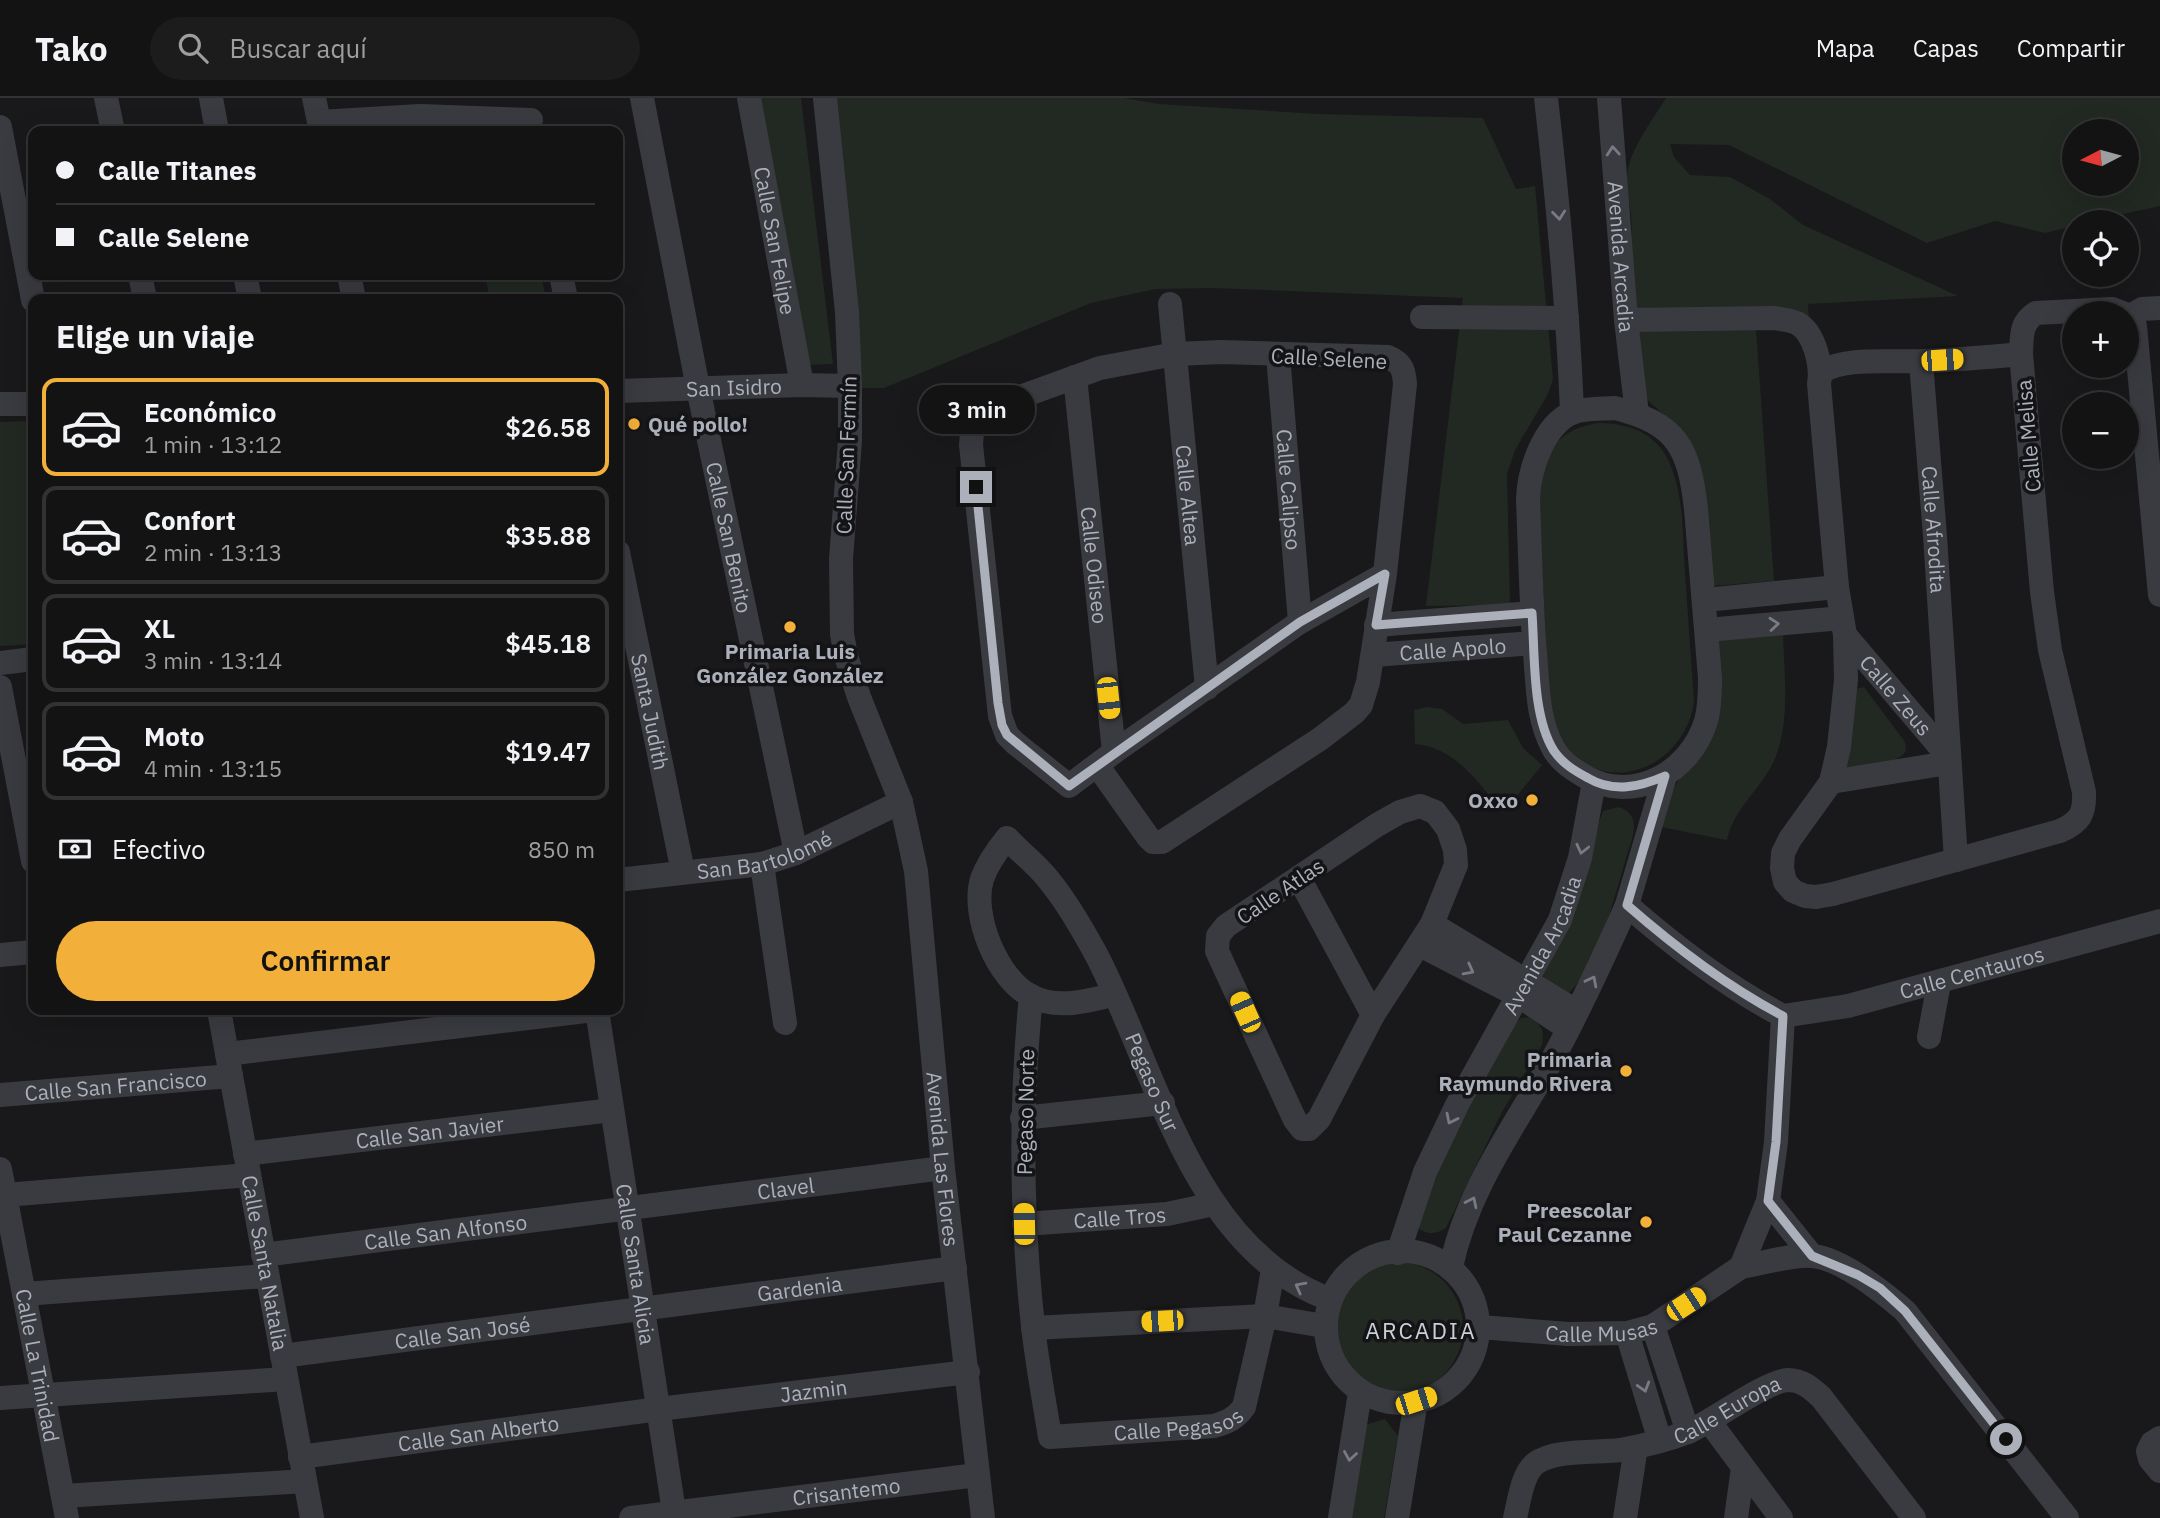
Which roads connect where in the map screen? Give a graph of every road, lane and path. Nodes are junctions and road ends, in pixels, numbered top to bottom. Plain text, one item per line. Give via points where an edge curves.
1 (106, 98) edge
2 (211, 98) edge
3 (642, 98) edge
4 (749, 98) edge
5 (825, 98) edge
6 (1546, 98) edge
7 (1609, 98) edge
8 (419, 107) edge
9 (530, 116) edge
10 (318, 117) edge
11 (112, 126) edge
12 (216, 126) edge
13 (0, 127) edge
14 (28, 274) edge
15 (1170, 304) dead end
16 (2160, 308) edge
17 (2062, 312) edge
18 (2139, 313) edge
19 (1422, 317) dead end
20 (1567, 318) junction
21 (1626, 320) junction
22 (1175, 354) junction
23 (2021, 354) junction
24 (1278, 355) junction
25 (1921, 362) junction
26 (1821, 372) junction
27 (1075, 377) junction
28 (2139, 378) edge
29 (802, 385) junction
30 (850, 386) junction
31 (698, 388) junction
32 (623, 391) edge
33 (0, 404) edge
34 (28, 404) edge
35 (1572, 413) junction
36 (1637, 414) junction
37 (1385, 574) junction
38 (623, 577) edge
39 (1837, 587) junction
40 (2160, 595) edge
41 (1705, 600) junction
42 (1532, 613) junction
43 (1300, 622) junction
44 (1376, 625) junction
45 (1843, 626) junction
46 (1707, 630) junction
47 (1534, 643) junction
48 (1373, 655) junction
49 (28, 660) edge
50 (0, 663) edge
51 (0, 687) edge
52 (1207, 688) junction
53 (1945, 697) junction
54 (1906, 704) junction
55 (1105, 759) junction
56 (1948, 759) junction
57 (1665, 776) junction
58 (1594, 782) junction
59 (1831, 782) junction
60 (901, 802) junction
61 (28, 835) edge
62 (796, 853) junction
63 (1956, 860) junction
64 (762, 863) junction
65 (683, 872) junction
66 (1299, 878) junction
67 (623, 879) edge
68 (1627, 905) junction
69 (2160, 921) edge
70 (1426, 934) junction
71 (28, 952) edge
72 (0, 955) edge
73 (1939, 983) junction
74 (1523, 989) junction
75 (1115, 994) junction
76 (1031, 996) junction
77 (220, 1015) edge
78 (563, 1015) edge
79 (597, 1015) edge
80 (1373, 1015) junction
81 (1783, 1016) junction
82 (1572, 1019) junction
83 (785, 1023) dead end
84 (1929, 1037) dead end
85 (229, 1065) junction
86 (0, 1095) edge
87 (1163, 1104) junction
88 (612, 1110) junction
89 (1022, 1118) junction
90 (247, 1165) junction
91 (943, 1168) junction
92 (0, 1169) edge
93 (5, 1195) junction
94 (1768, 1201) junction
95 (1214, 1204) junction
96 (627, 1208) junction
97 (1024, 1224) junction
98 (1398, 1253) junction
99 (1812, 1256) junction
100 (265, 1265) junction
101 (1451, 1267) junction
102 (1741, 1267) junction
103 (955, 1268) junction
104 (1273, 1269) junction
105 (24, 1294) junction
106 (1329, 1299) junction
107 (643, 1310) junction
108 (1265, 1316) junction
109 (1324, 1326) junction
110 (1653, 1326) junction
111 (1480, 1327) junction
112 (1033, 1328) junction
113 (1627, 1333) junction
114 (284, 1368) junction
115 (968, 1372) junction
116 (1360, 1393) junction
117 (44, 1395) junction
118 (0, 1398) edge
119 (1416, 1401) junction
120 (659, 1409) junction
121 (1698, 1426) junction
122 (1050, 1437) joint
123 (2156, 1440) edge
124 (1660, 1441) junction
125 (1636, 1447) junction
126 (1742, 1468) junction
127 (302, 1469) junction
128 (2160, 1471) edge
129 (977, 1475) junction
130 (65, 1507) edge
131 (675, 1515) edge
132 (312, 1518) edge
133 (631, 1518) edge
134 (982, 1518) edge
135 (1340, 1518) edge
136 (1398, 1518) edge
137 (1515, 1518) edge
138 (1625, 1518) edge
139 (1736, 1518) edge
140 (1781, 1518) edge
141 (1914, 1518) edge
142 (2067, 1518) edge

1 - 11 street
2 - 12 street
3 - 31 street, Calle San Benito
4 - 29 street, Calle San Felipe
5 - 30 street, Calle San Fermín
6 -> 20 street
21 -> 7 street, Avenida Arcadia
8 - 9 street
8 - 10 street
13 - 14 street
15 - 22 street, Calle Altea
16 - 18 street
17 - 23 street via 2027,318
19 - 20 street
20 - 35 street
21 - 26 street via 1794,321 1810,338
21 - 36 street, Avenida Arcadia
22 - 24 street, Calle Selene
22 - 27 street, Calle Selene
22 - 52 street, Calle Altea
23 - 25 street, Calle Melisa
23 - 63 street, Calle Melisa via 2042,592 2050,650 2084,792 2083,814 2060,831
24 - 37 street, Calle Selene via 1388,357 1404,371
24 - 43 street, Calle Calipso
25 - 26 street, Calle Melisa via 1840,364
25 - 53 street, Calle Afrodita
26 - 39 street, Calle Melisa
27 - 55 street, Calle Odiseo
27 - 55 street, Calle Selene via 984,410 972,432 971,445 1002,725 1015,743 1069,786
28 - 40 street
29 - 30 street, San Isidro
29 - 31 street, San Isidro
30 - 60 street, Calle San Fermín via 842,634 859,697
31 - 32 street, San Isidro
31 - 62 street, Calle San Benito
33 - 34 street
35 - 36 street via 1615,408
35 - 42 street via 1554,428 1534,460 1529,480
36 - 41 street via 1656,422 1676,439 1686,458 1693,482
37 - 43 street
37 - 44 street, Calle Selene
38 - 65 street, Santa Judith
39 - 41 street
39 - 45 street, Calle Melisa
41 - 46 street
42 - 44 street, Calle Apolo
42 - 47 street
43 - 52 street
44 - 48 street, Calle Selene
46 -> 45 street
45 - 54 street, Calle Zeus
45 - 59 street, Calle Melisa via 1843,711
46 - 57 street via 1710,699 1706,720 1686,758
47 - 48 street, Calle Apolo
47 - 58 street via 1544,730 1567,766
48 - 55 street, Calle Selene via 1366,695 1354,713 1162,842 1148,837
49 - 50 street
51 - 61 street
52 - 55 street
53 - 54 street
53 - 56 street, Calle Afrodita
54 - 56 street, Calle Zeus
56 - 59 street
56 - 63 street, Calle Afrodita
57 - 58 street via 1625,787
57 - 68 street
58 -> 74 street, Avenida Arcadia via 1571,890
59 - 63 street, Calle Melisa via 1783,853 1785,882 1793,891 1816,897 1833,894
60 - 62 street, San Bartolomé
60 - 91 street, Avenida Las Flores via 916,871
62 - 64 street, San Bartolomé
64 - 65 street, San Bartolomé
64 - 83 street
65 - 67 street, San Bartolomé
66 - 70 street, Calle Atlas via 1400,812 1426,808 1448,829 1456,865
66 - 80 street
66 - 80 street, Calle Atlas via 1226,926 1216,943 1302,1129 1320,1119
68 - 81 street via 1702,965
82 -> 68 street
69 - 73 street, Calle Centauros
70 - 74 street
70 - 80 street, Calle Atlas
71 - 72 street
73 - 81 street, Calle Centauros via 1848,1006
73 - 84 street
74 - 82 street
74 -> 98 street, Avenida Arcadia via 1430,1162
75 - 76 street via 1071,1003
75 - 76 street, Pegaso Sur via 1048,878 1007,838 982,879 982,919 997,961
75 - 87 street, Pegaso Sur
76 - 89 street, Pegaso Norte
77 - 85 street, Calle Santa Natalia
78 - 85 street, Calle San Francisco
79 - 88 street, Calle Santa Alicia
81 - 94 street
101 -> 82 street via 1467,1210
85 - 86 street, Calle San Francisco
85 - 90 street, Calle Santa Natalia
87 - 89 street
87 - 95 street, Pegaso Sur
88 - 90 street, Calle San Javier
88 - 96 street, Calle Santa Alicia
89 - 97 street, Pegaso Norte
90 - 93 street, Calle San Javier
90 - 100 street, Calle Santa Natalia
91 - 96 street, Clavel
91 - 103 street, Avenida Las Flores
92 - 93 street, Calle La Trinidad
93 - 105 street, Calle La Trinidad
94 - 99 street
94 - 102 street
95 - 97 street, Calle Tros via 1167,1214
95 - 104 street, Pegaso Sur
96 - 100 street, Calle San Alfonso
96 - 107 street, Calle Santa Alicia
97 - 112 street, Pegaso Norte
98 - 101 street via 1433,1256
98 - 106 street via 1368,1261 1349,1273
99 - 102 street
99 - 142 street via 1880,1288 1905,1311
100 - 105 street, Calle San Alfonso
100 - 114 street, Calle Santa Natalia
101 - 111 street via 1474,1303
102 - 110 street, Calle Musas
103 - 107 street, Gardenia
103 - 115 street, Avenida Las Flores
106 -> 104 street, Pegaso Sur via 1308,1292
104 - 108 street, Calle Pegasos
105 - 117 street, Calle La Trinidad
106 - 109 street
107 - 114 street, Calle San José
107 - 120 street, Calle Santa Alicia
108 - 109 street
108 - 112 street
108 - 122 street, Calle Pegasos via 1244,1407 1230,1420 1214,1426
109 - 116 street via 1337,1368
110 - 113 street, Calle Musas
110 - 121 street
111 - 113 street, Calle Musas
111 - 119 street via 1477,1348 1459,1377 1434,1395
112 - 122 street, Pegaso Norte
113 -> 124 street
114 - 117 street, Calle San José
114 - 127 street, Calle Santa Natalia
115 - 120 street, Jazmin
115 - 129 street, Avenida Las Flores
116 - 119 street via 1375,1399
116 -> 135 street
117 - 118 street, Calle San José
117 - 130 street, Calle La Trinidad
119 - 136 street
120 - 127 street, Calle San Alberto
120 - 131 street, Calle Santa Alicia
121 - 124 street, Calle Europa
121 - 126 street
121 - 141 street, Calle Europa via 1776,1383 1789,1380 1807,1385
123 - 128 street via 2148,1451
124 - 125 street, Calle Europa
125 - 137 street, Calle Europa via 1571,1454 1534,1464
125 - 138 street
126 - 139 street
126 - 140 street
127 - 130 street, Calle San Alberto
127 - 132 street, Calle Santa Natalia
129 - 131 street, Crisantemo
129 - 134 street, Avenida Las Flores
131 - 133 street, Crisantemo

